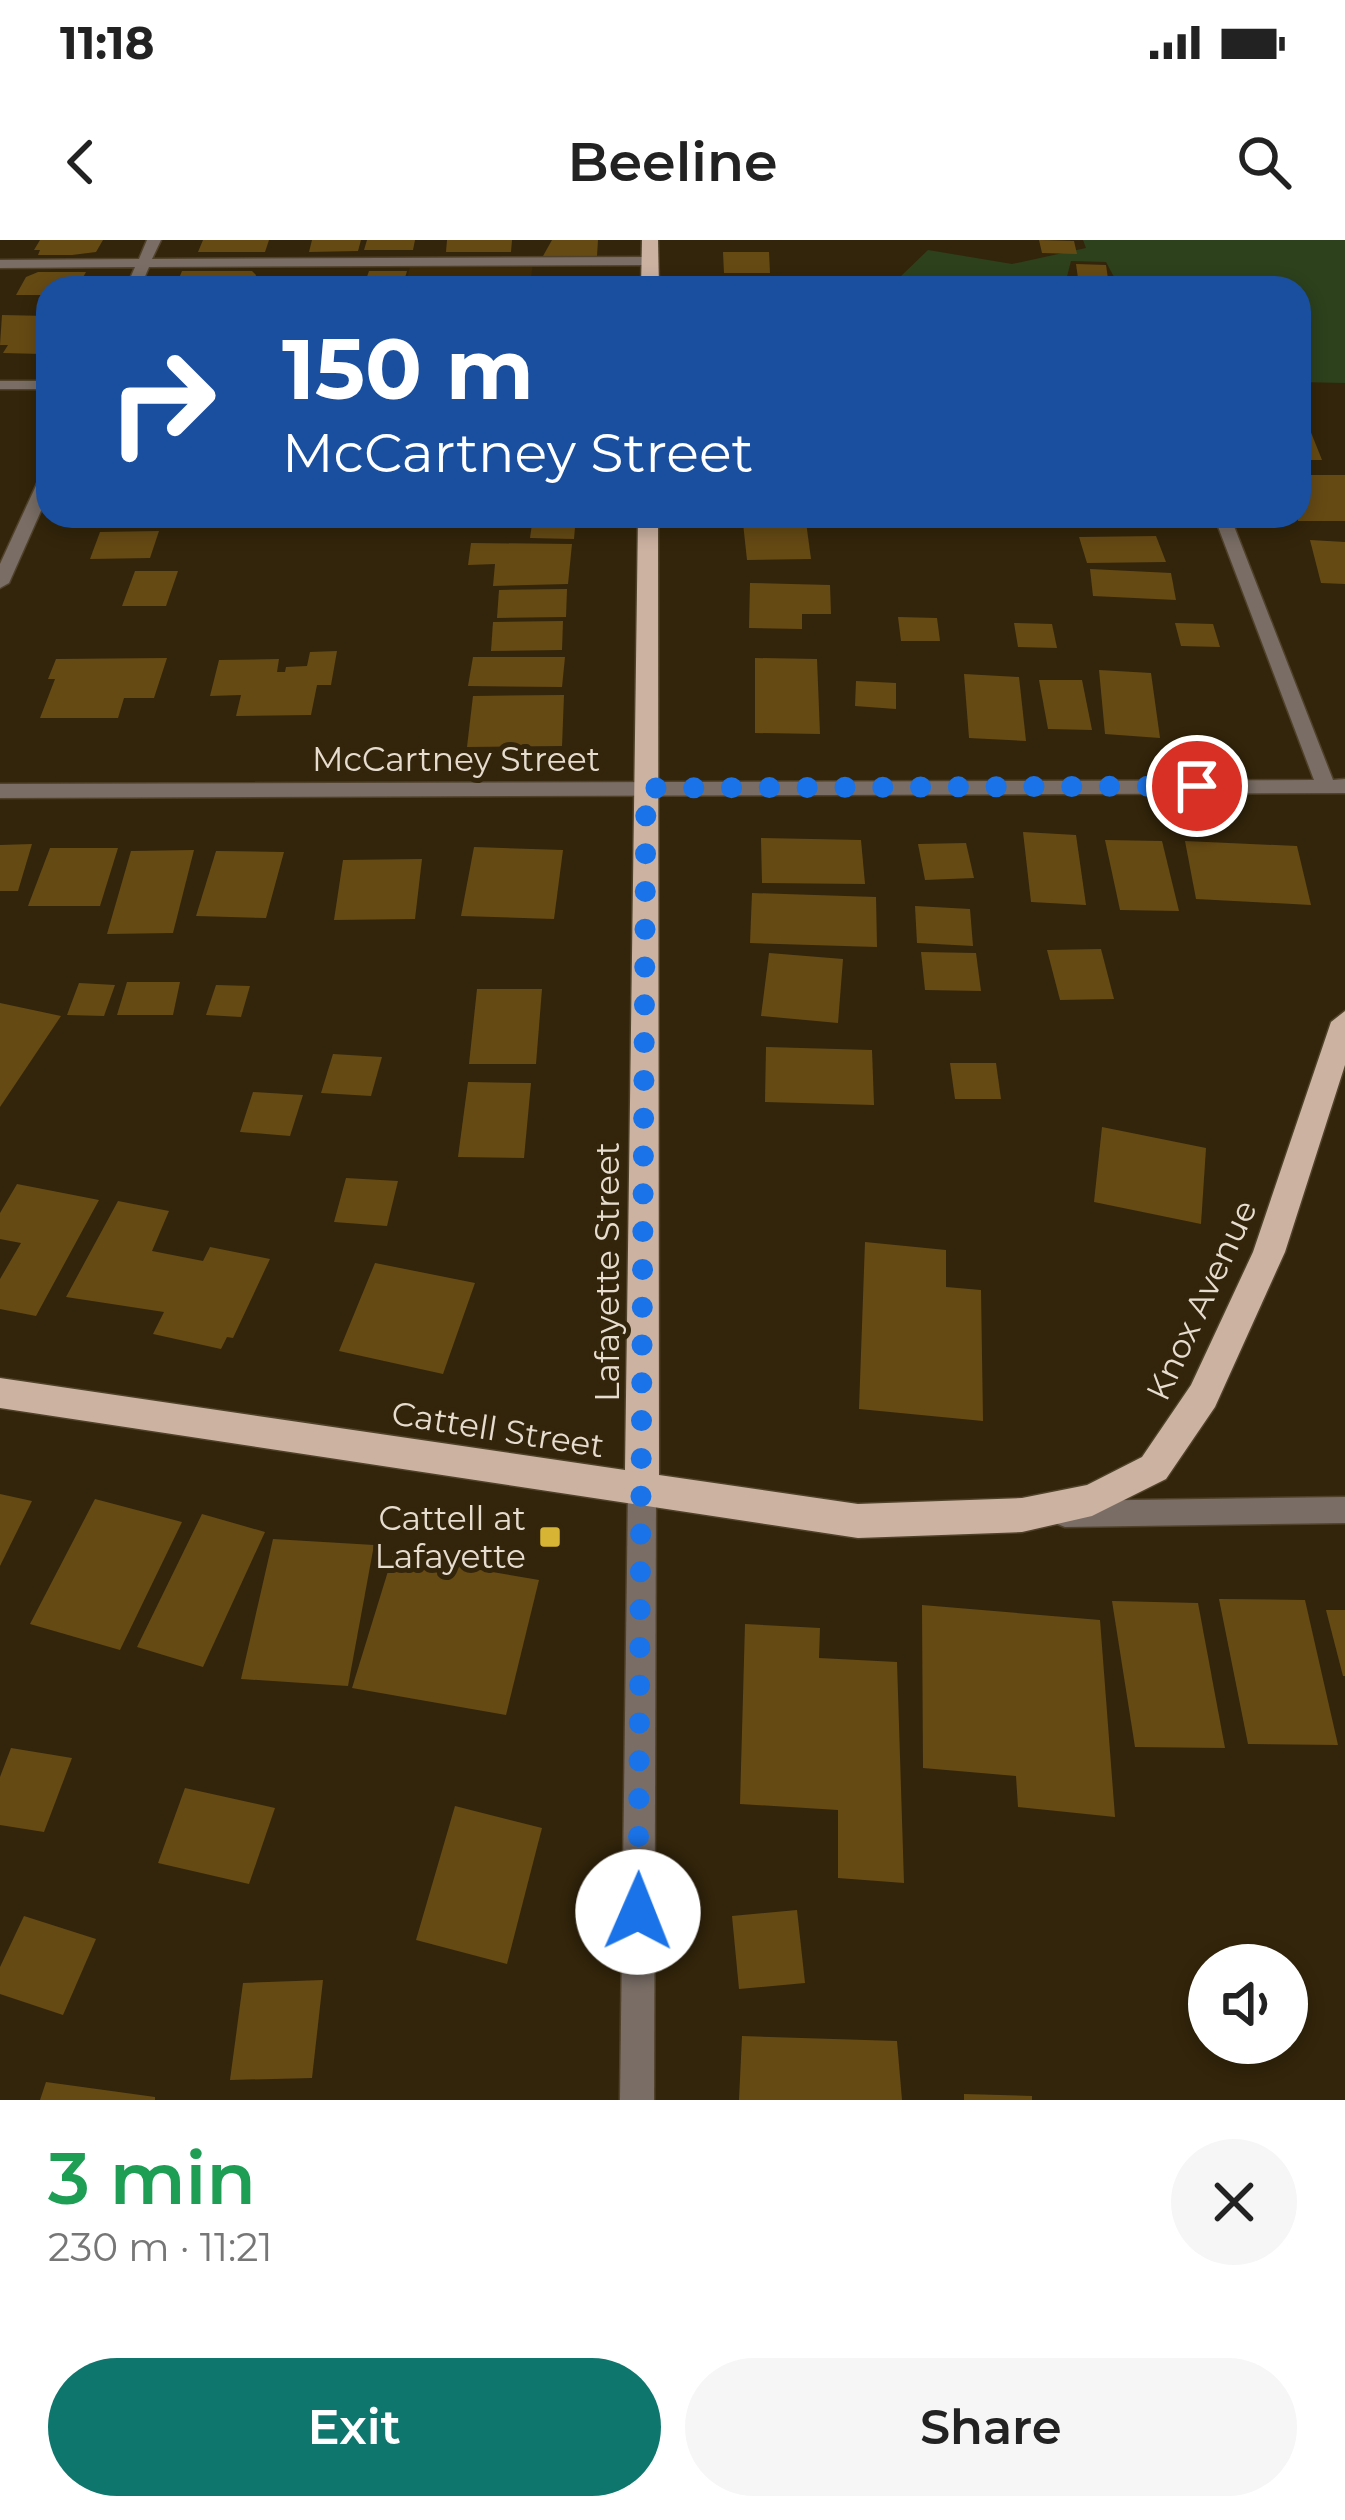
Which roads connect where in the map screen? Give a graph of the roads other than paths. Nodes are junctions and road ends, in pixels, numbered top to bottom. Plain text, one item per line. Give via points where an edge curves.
1 (154, 240) edge
2 (650, 240) edge
3 (650, 261) junction
4 (144, 263) junction
5 (0, 264) edge
6 (138, 276) edge
7 (650, 276) edge
8 (0, 385) edge
9 (36, 386) edge
10 (36, 504) edge
11 (648, 528) edge
12 (1227, 528) edge
13 (0, 583) edge
14 (1336, 786) edge
15 (646, 788) junction
16 (0, 791) edge
17 (1345, 1022) edge
18 (0, 1393) edge
19 (642, 1491) junction
20 (1345, 1510) edge
21 (1022, 1515) junction
22 (637, 2100) edge

1 - 4 street
2 - 3 main road
3 - 4 street
3 - 7 main road
4 - 5 street
4 - 6 street
8 - 9 street
10 - 13 street
11 - 15 main road, Lafayette Street
12 - 14 street
14 - 15 street, McCartney Street
15 - 16 street, McCartney Street
15 - 19 main road, Lafayette Street
17 - 21 main road, Knox Avenue via 1269,1252 1203,1396 1154,1468 1092,1500
18 - 19 main road, Cattell Street
19 - 21 main road, Cattell Street via 858,1520
19 - 22 street, Lafayette Street
20 - 21 street, Cattell Street

